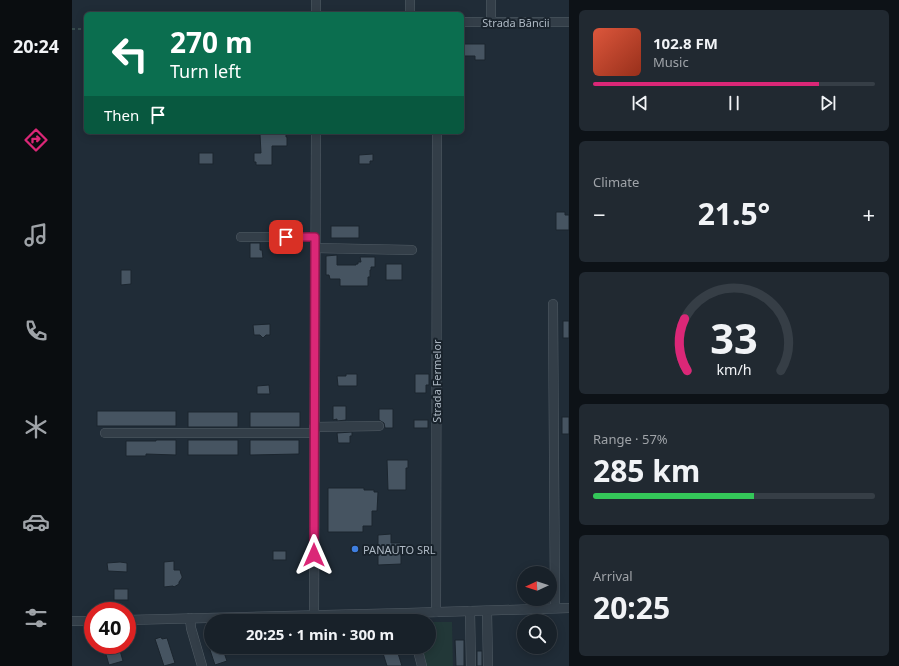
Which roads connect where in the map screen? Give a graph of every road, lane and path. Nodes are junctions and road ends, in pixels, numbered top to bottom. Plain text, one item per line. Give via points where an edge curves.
1 (316, 0) edge
2 (410, 0) edge
3 (491, 0) edge
4 (316, 12) edge
5 (410, 12) edge
6 (464, 22) edge
7 (491, 22) junction
8 (569, 22) edge
9 (72, 29) edge
10 (84, 29) edge
11 (316, 134) edge
12 (437, 134) edge
13 (241, 237) dead end
14 (315, 237) junction
15 (315, 248) junction
16 (412, 250) dead end
17 (553, 304) dead end
18 (379, 426) dead end
19 (314, 430) junction
20 (105, 433) dead end
21 (555, 608) junction
22 (569, 608) edge
23 (470, 611) junction
24 (487, 611) junction
25 (436, 612) junction
26 (314, 614) edge
27 (425, 614) edge
28 (190, 618) junction
29 (204, 618) edge
30 (84, 620) edge
31 (136, 620) edge
32 (72, 621) edge
33 (419, 654) edge
34 (202, 666) edge
35 (422, 666) edge
36 (470, 666) edge
37 (488, 666) edge

1 - 4 street
2 - 5 street
3 - 7 street
6 - 7 street, Strada Băncii
7 - 8 street, Strada Băncii
9 - 10 path
11 - 14 street
12 - 25 street, Strada Fermelor
13 - 14 street
14 - 15 street
15 - 16 street
15 - 19 street
17 - 21 street
18 - 19 street
19 - 20 street
19 - 26 street
21 - 22 street
21 - 24 street
23 - 24 street
23 - 25 street
23 - 36 street
24 - 37 street
25 - 27 street
28 - 29 street
28 - 31 street
28 - 34 street
30 - 32 street
33 - 35 street

